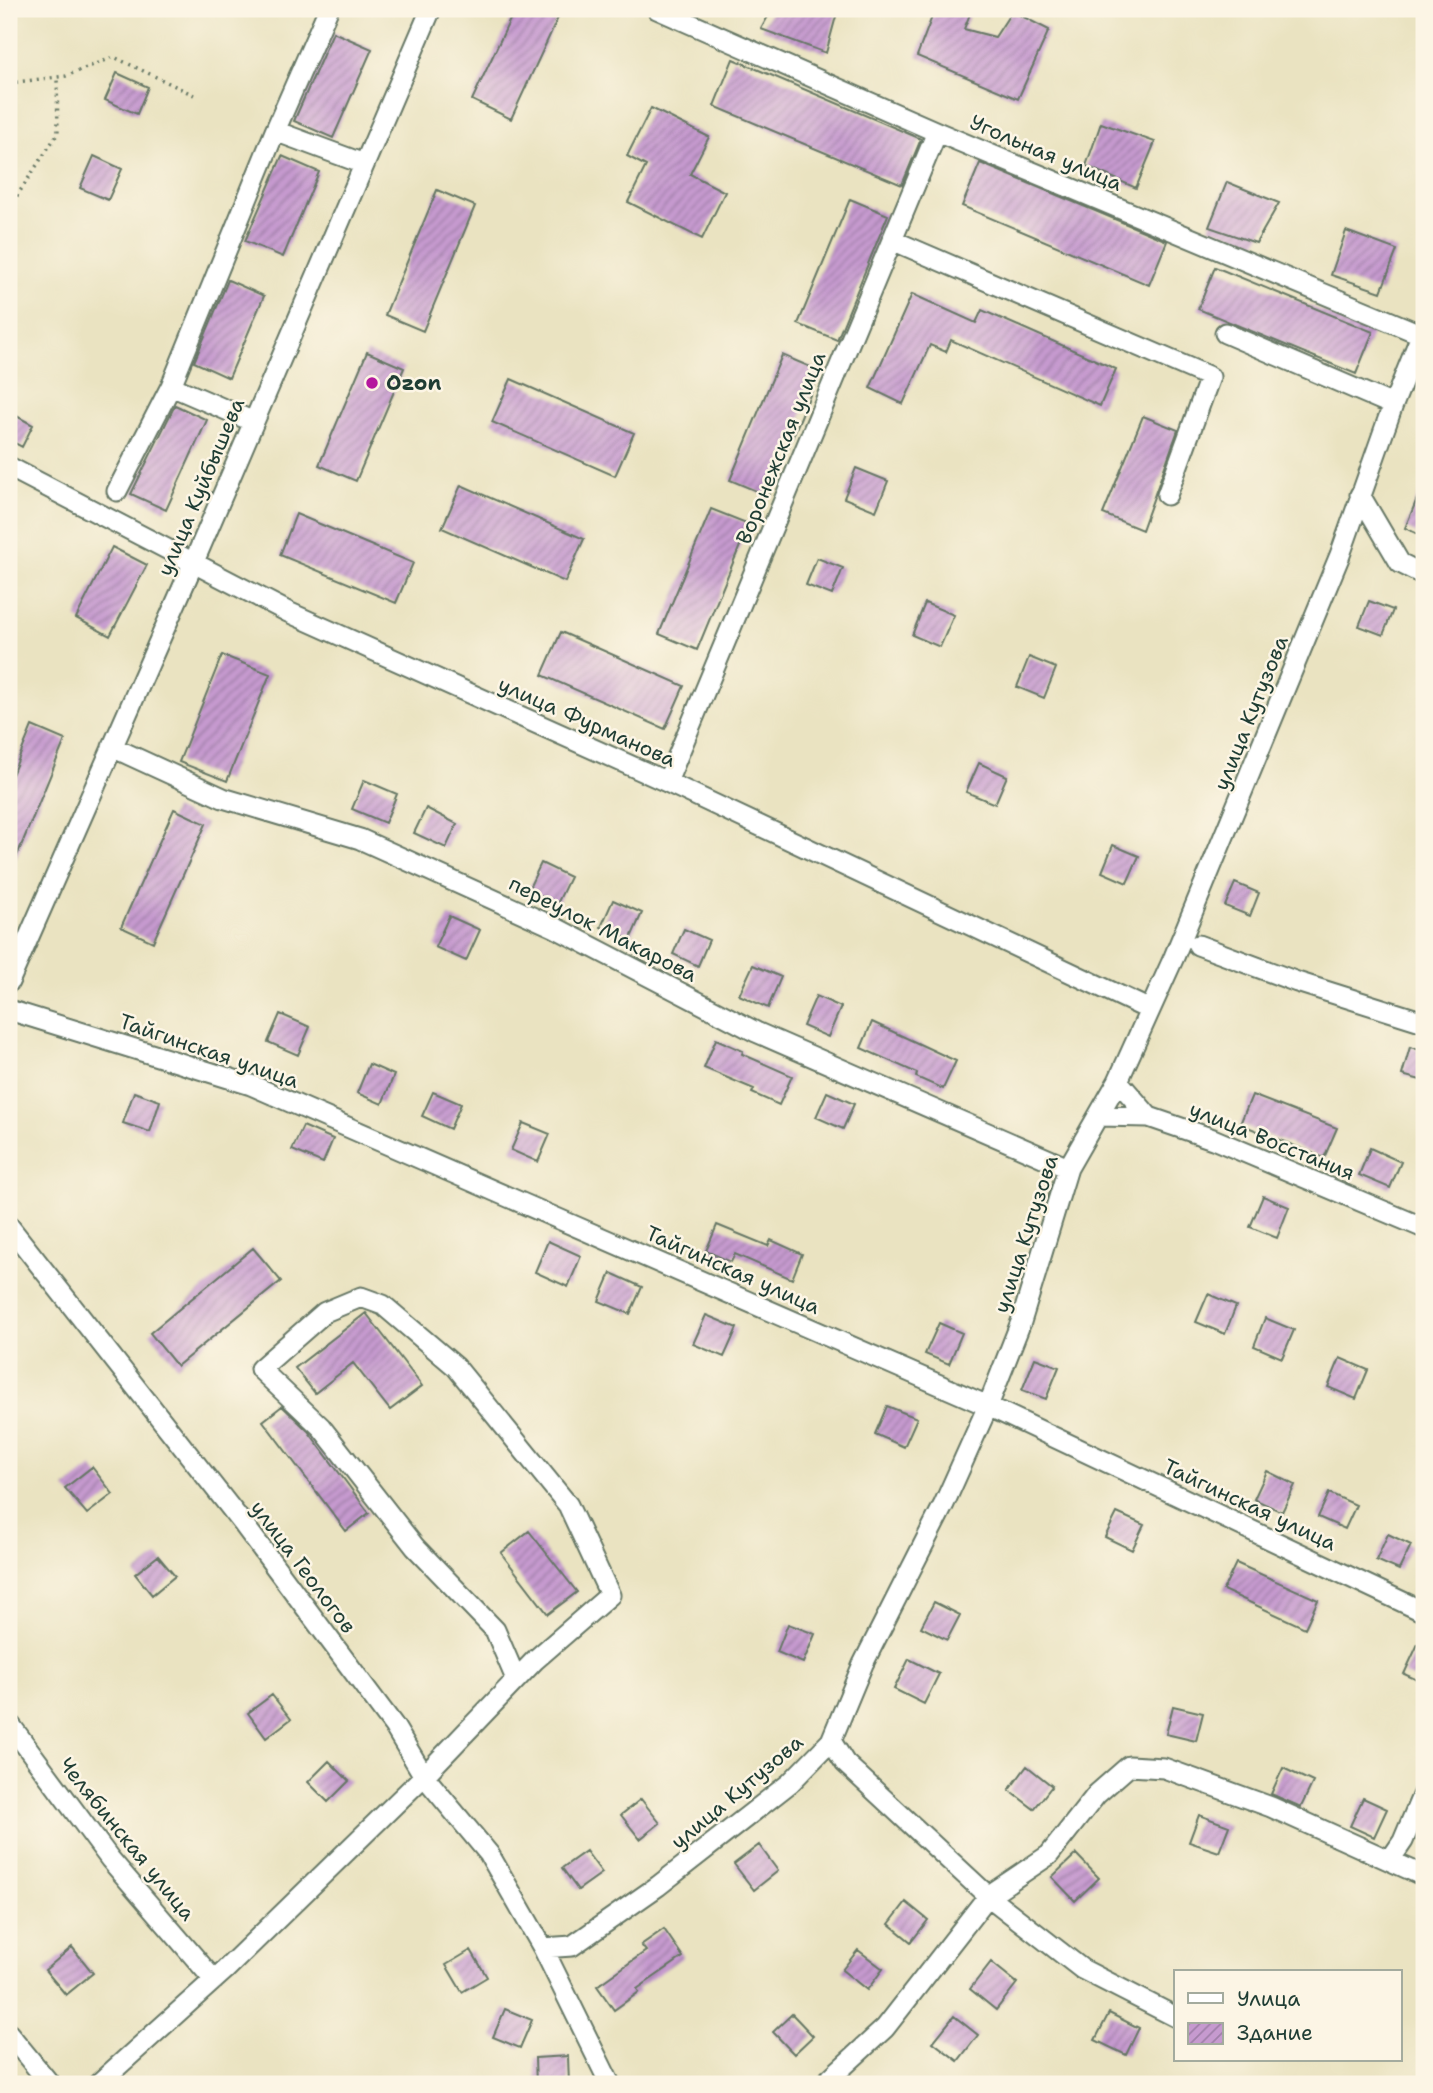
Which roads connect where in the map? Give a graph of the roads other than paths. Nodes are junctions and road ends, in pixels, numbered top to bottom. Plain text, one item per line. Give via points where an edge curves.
1 (328, 9) edge
2 (430, 9) edge
3 (657, 9) edge
4 (275, 131) junction
5 (937, 132) junction
6 (364, 164) junction
7 (892, 240) junction
8 (1422, 331) edge
9 (1224, 333) dead end
10 (171, 386) junction
11 (1393, 405) junction
12 (254, 422) junction
13 (9, 467) edge
14 (117, 491) dead end
15 (1167, 495) dead end
16 (1360, 495) junction
17 (193, 564) junction
18 (1424, 575) edge
19 (112, 747) junction
20 (667, 782) junction
21 (1198, 945) dead end
22 (9, 982) edge
23 (9, 1010) edge
24 (1150, 1010) junction
25 (1424, 1022) edge
26 (1118, 1081) junction
27 (1097, 1116) junction
28 (1149, 1117) junction
29 (1068, 1168) junction
30 (9, 1226) edge
31 (1424, 1228) edge
32 (988, 1406) junction
33 (1424, 1612) edge
34 (516, 1679) junction
35 (9, 1723) edge
36 (831, 1741) junction
37 (424, 1776) junction
38 (1424, 1791) edge
39 (1390, 1860) junction
40 (1424, 1876) edge
41 (988, 1896) junction
42 (543, 1948) junction
43 (214, 1980) junction
44 (1174, 2016) edge
45 (9, 2034) edge
46 (50, 2084) edge
47 (97, 2084) edge
48 (610, 2084) edge
49 (824, 2084) edge

1 - 4 street
2 - 6 street, улица Куйбышева
3 - 5 street, Угольная улица
4 - 6 street
4 - 10 street
5 - 7 street, Воронежская улица
5 - 8 street, Угольная улица
6 - 12 street, улица Куйбышева
7 - 15 street via 1210,376
7 - 20 street, Воронежская улица
8 - 11 street, улица Кутузова
9 - 11 street
10 - 12 street
10 - 14 street
11 - 16 street, улица Кутузова
12 - 17 street, улица Куйбышева
13 - 17 street, улица Фурманова
16 - 18 street via 1400,563
16 - 24 street, улица Кутузова via 1256,761
17 - 19 street, улица Куйбышева
17 - 20 street, улица Фурманова via 288,612
19 - 22 street, улица Куйбышева
19 - 29 street, переулок Макарова via 223,798 360,839 554,927 756,1032
20 - 24 street, улица Фурманова
21 - 25 street
23 - 32 street, Тайгинская улица via 251,1085
24 - 26 street, улица Кутузова
26 - 27 street, улица Кутузова
26 - 28 street
27 - 28 street, улица Восстания
27 - 29 street, улица Кутузова
28 - 31 street, улица Восстания via 1213,1139
29 - 32 street, улица Кутузова via 1021,1322
30 - 37 street, улица Геологов via 244,1525 394,1726
32 - 33 street, Тайгинская улица
32 - 36 street, улица Кутузова via 863,1664
34 - 34 street via 495,1630 415,1547 321,1427 260,1369 325,1312 361,1297 383,1305 456,1367 568,1505 610,1595
34 - 37 street
35 - 43 street, Челябинская улица via 110,1859
36 - 41 street via 845,1763
36 - 42 street, улица Кутузова via 790,1783 658,1886 572,1946
37 - 42 street, улица Геологов via 489,1853
37 - 43 street
38 - 39 street
39 - 40 street
39 - 41 street via 1271,1807 1164,1768 1129,1766 1097,1794 1049,1855
41 - 44 street via 1082,1969
41 - 49 street via 885,2028
42 - 48 street, улица Геологов
43 - 47 street
45 - 46 street

